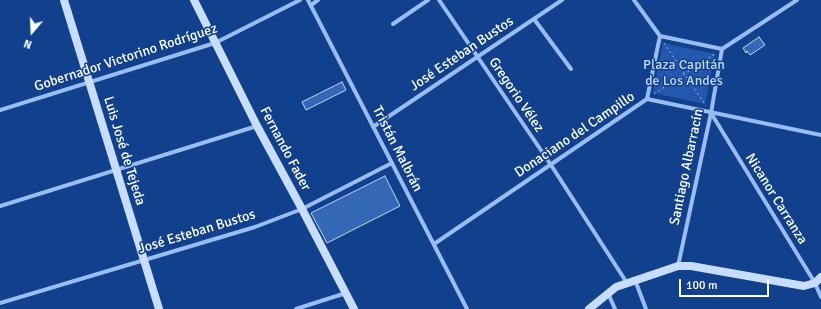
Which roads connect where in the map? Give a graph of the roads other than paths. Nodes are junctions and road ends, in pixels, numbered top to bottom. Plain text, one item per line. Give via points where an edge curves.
1 (64, 0) edge
2 (194, 0) edge
3 (300, 0) edge
4 (308, 0) edge
5 (318, 0) edge
6 (428, 0) edge
7 (439, 0) edge
8 (562, 0) edge
9 (634, 0) edge
10 (797, 0) edge
11 (311, 4) junction
12 (534, 19) junction
13 (393, 24) dead end
14 (660, 36) junction
15 (216, 42) junction
16 (722, 49) junction
17 (478, 58) junction
18 (571, 70) dead end
19 (89, 82) junction
20 (647, 99) junction
21 (0, 110) edge
22 (711, 113) junction
23 (257, 126) junction
24 (373, 126) junction
25 (821, 135) edge
26 (392, 163) junction
27 (551, 165) junction
28 (116, 170) junction
29 (0, 206) edge
30 (302, 209) junction
31 (434, 244) junction
32 (144, 259) junction
33 (678, 266) junction
34 (821, 277) edge
35 (631, 281) junction
36 (815, 283) junction
37 (346, 293) junction
38 (608, 293) junction
39 (821, 298) edge
40 (0, 303) edge
41 (159, 309) edge
42 (296, 309) edge
43 (354, 309) edge
44 (467, 309) edge
45 (589, 309) edge
46 (615, 309) edge
47 (646, 309) edge

1 - 19 main road, Luis José de Tejeda
2 - 15 main road, Fernando Fader
3 - 15 street, Gobernador Victorino Rodríguez
4 - 11 street, Tristán Malbrán
5 - 11 street
6 - 13 street
7 - 17 street, Gregorio Vélez
8 - 12 street, José Esteban Bustos
9 - 14 street
10 - 16 street
11 - 24 street, Tristán Malbrán
12 - 17 street, José Esteban Bustos
12 - 18 street
14 - 16 street
14 - 20 street, Donaciano del Campillo
15 - 19 street, Gobernador Victorino Rodríguez
15 - 23 main road, Fernando Fader
16 - 22 street, Santiago Albarracín
17 - 24 street, José Esteban Bustos
17 - 27 street, Gregorio Vélez
19 - 21 street, Gobernador Victorino Rodríguez
19 - 28 main road, Luis José de Tejeda
20 - 22 street
20 - 27 street, Donaciano del Campillo
22 - 25 street
22 - 33 street, Santiago Albarracín
22 - 36 street, Nicanor Carranza
23 - 28 street
23 - 30 main road, Fernando Fader
24 - 26 street, Tristán Malbrán
26 - 30 street, José Esteban Bustos
26 - 31 street, Tristán Malbrán
27 - 31 street, Donaciano del Campillo
27 - 35 street, Gregorio Vélez
28 - 29 street
28 - 32 main road, Luis José de Tejeda
30 - 32 street, José Esteban Bustos via 255,226
30 - 37 main road, Fernando Fader
31 - 44 street, Tristán Malbrán
32 - 40 street, José Esteban Bustos
32 - 41 main road, Luis José de Tejeda
33 - 35 main road
33 - 36 main road via 691,266 799,285
34 - 36 main road
35 - 38 main road
35 - 47 street, Gregorio Vélez
36 - 39 street, Nicanor Carranza
37 - 42 street
37 - 43 main road, Fernando Fader
38 - 45 main road
38 - 46 street

